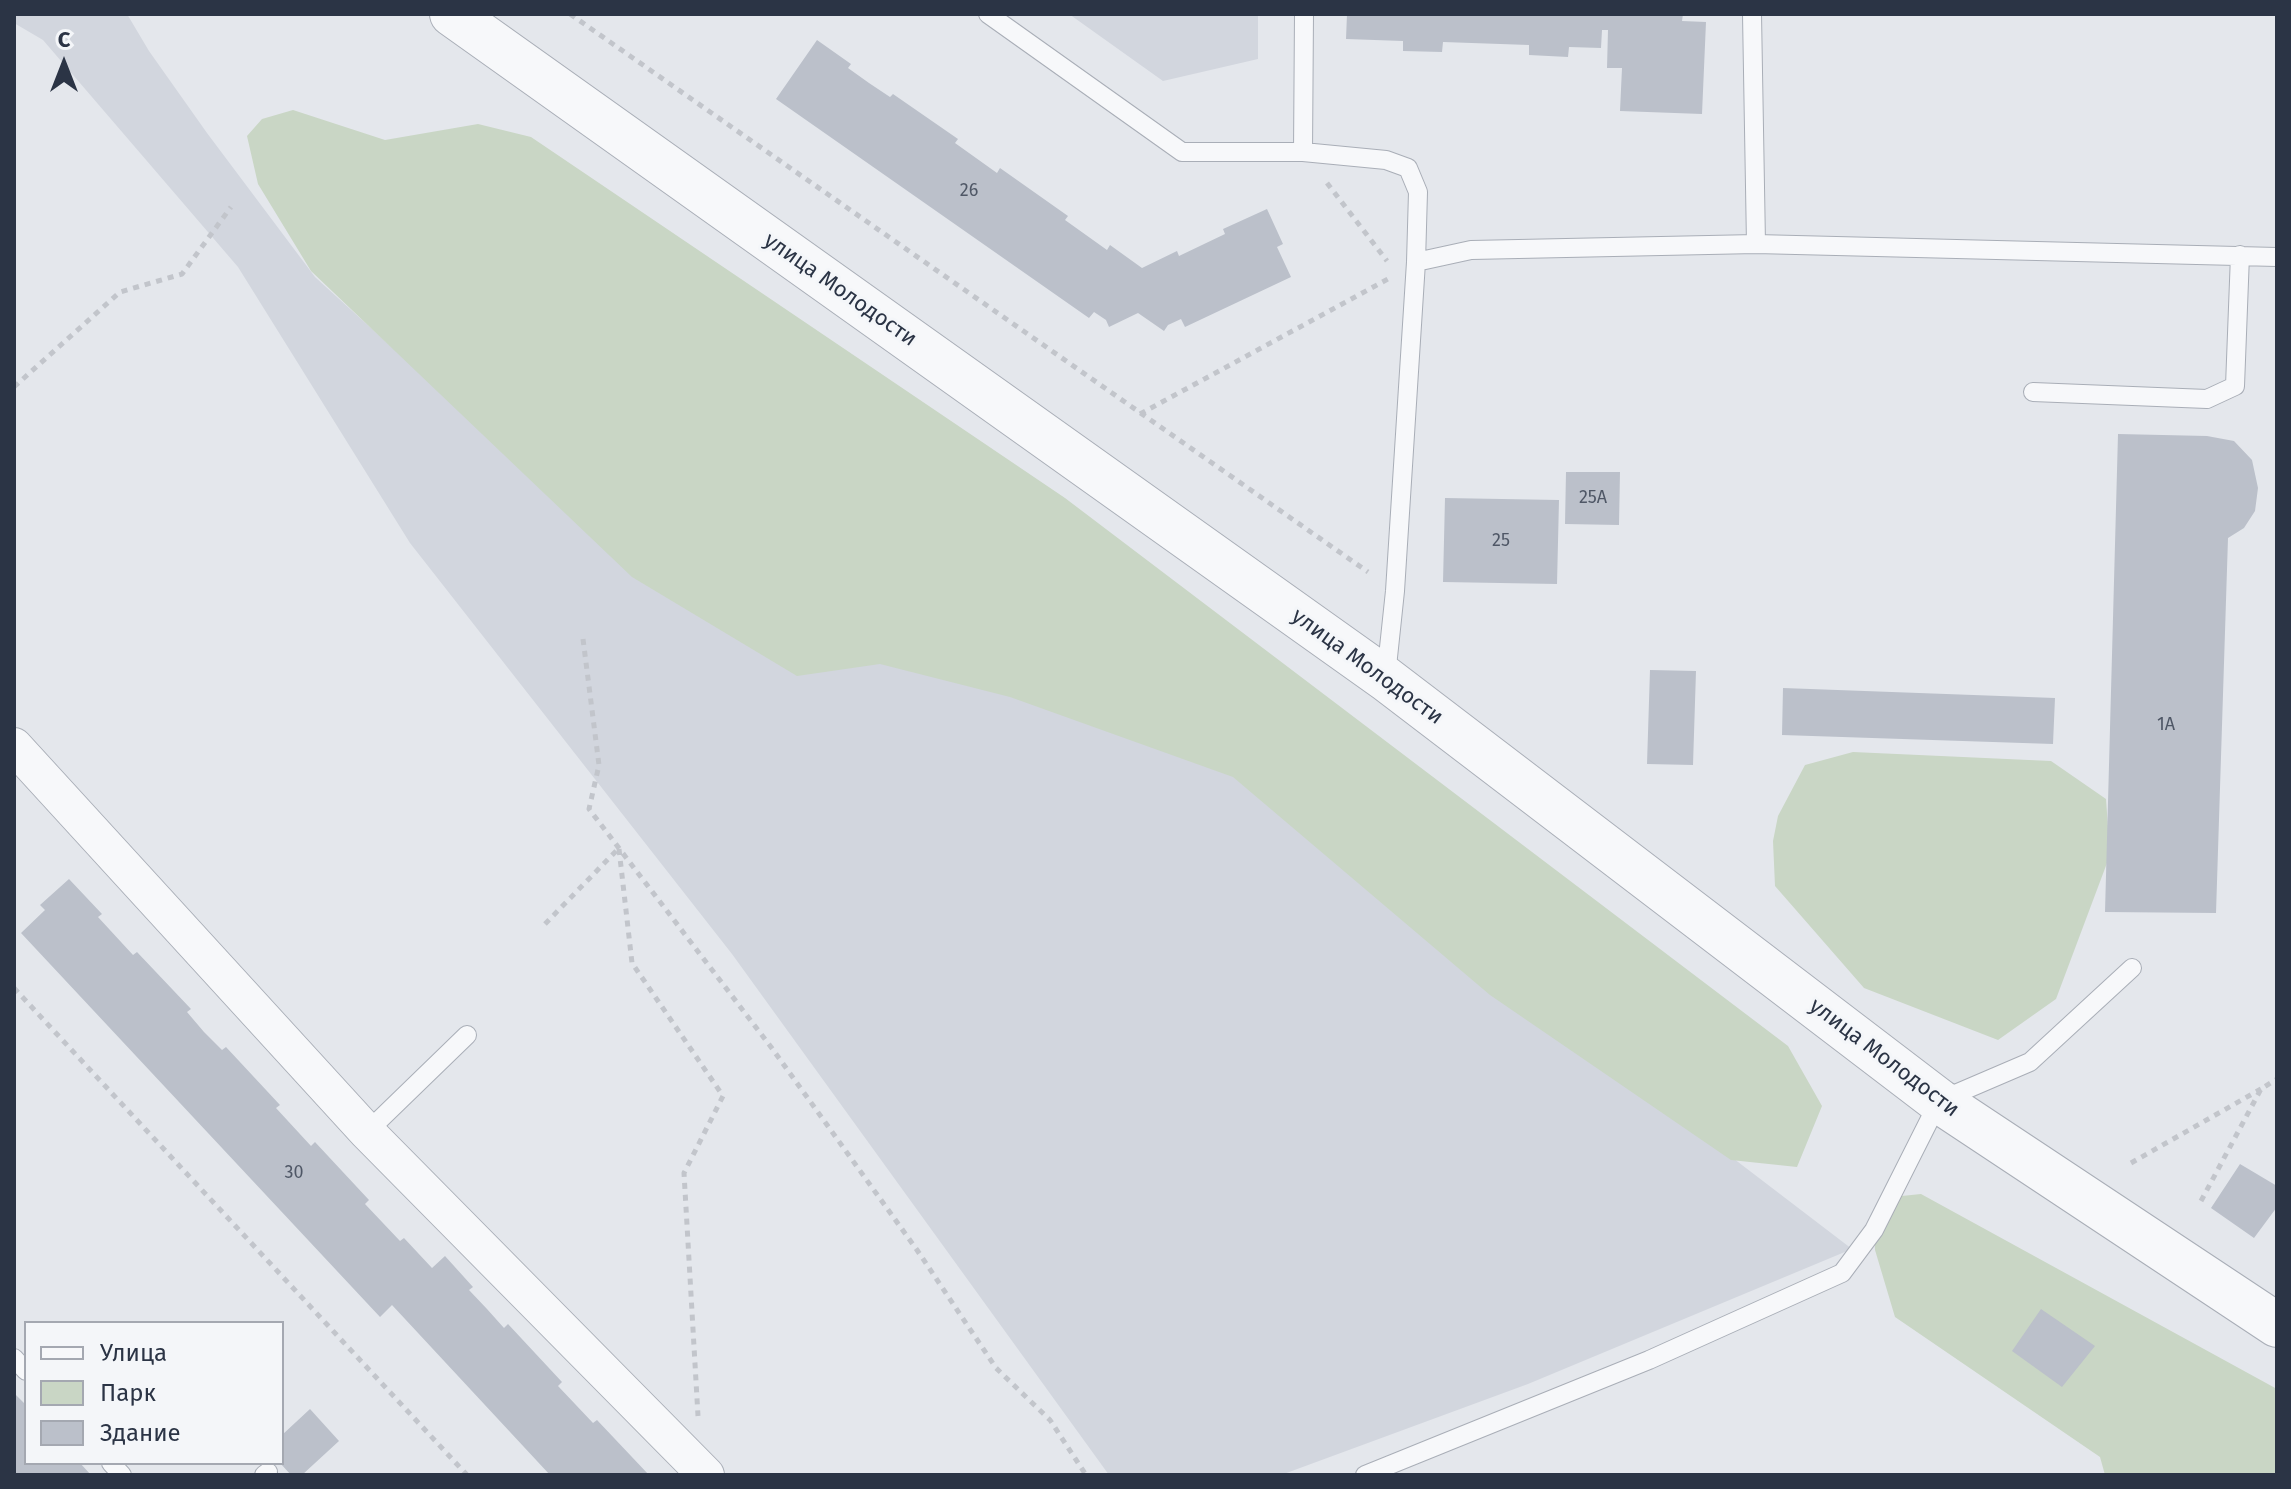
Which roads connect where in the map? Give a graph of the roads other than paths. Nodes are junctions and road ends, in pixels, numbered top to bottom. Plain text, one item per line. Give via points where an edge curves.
1 (452, 14) edge
2 (988, 14) edge
3 (1304, 14) edge
4 (1752, 14) edge
5 (1303, 152) junction
6 (1756, 244) junction
7 (2240, 255) junction
8 (2277, 257) edge
9 (1416, 262) junction
10 (2033, 392) dead end
11 (1386, 679) junction
12 (14, 746) edge
13 (2132, 968) dead end
14 (467, 1035) dead end
15 (1939, 1101) junction
16 (367, 1132) junction
17 (2277, 1325) edge
18 (703, 1473) edge
19 (1365, 1475) edge

1 - 11 street, улица Молодости
2 - 5 lane via 1182,152
3 - 5 lane
4 - 6 lane
5 - 9 lane via 1386,160 1408,168 1418,192
6 - 7 lane
6 - 9 lane via 1471,250
7 - 8 lane
7 - 10 lane via 2235,386 2207,399
9 - 11 lane
11 - 15 street, улица Молодости
12 - 16 street
13 - 15 lane via 2030,1062
14 - 16 lane
15 - 17 street, улица Молодости
15 - 19 lane via 1874,1230 1842,1273 1649,1360
16 - 18 street

